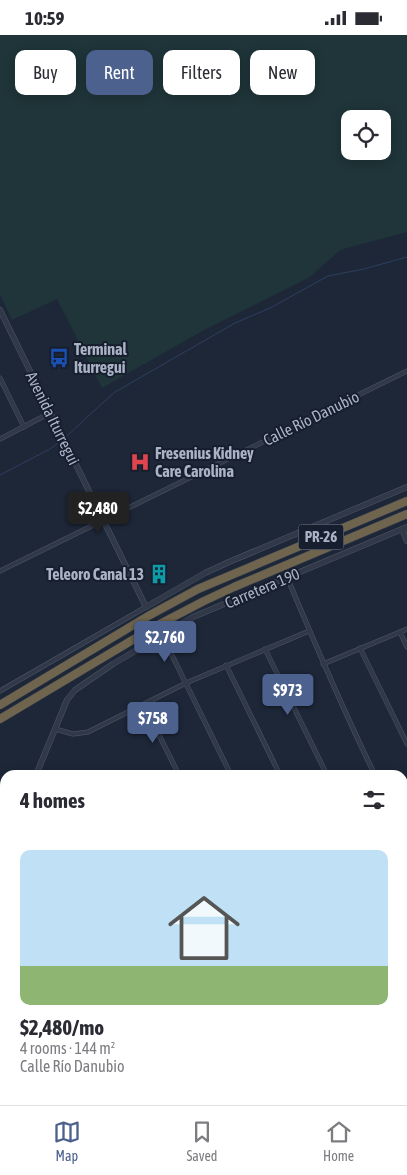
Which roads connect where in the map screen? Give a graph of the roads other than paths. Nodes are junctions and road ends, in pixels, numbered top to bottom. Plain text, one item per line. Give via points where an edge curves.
1 (0, 310) edge
2 (407, 371) edge
3 (0, 378) edge
4 (2, 387) edge
5 (50, 413) junction
6 (24, 427) junction
7 (0, 439) edge
8 (407, 487) edge
9 (407, 501) edge
10 (407, 514) edge
11 (103, 521) junction
12 (404, 528) edge
13 (407, 541) edge
14 (0, 571) edge
15 (286, 577) junction
16 (146, 607) junction
17 (407, 629) edge
18 (309, 631) junction
19 (400, 632) junction
20 (162, 635) junction
21 (407, 647) edge
22 (360, 648) junction
23 (265, 649) junction
24 (323, 664) junction
25 (226, 665) junction
26 (186, 683) junction
27 (0, 691) edge
28 (18, 694) junction
29 (0, 698) edge
30 (0, 705) edge
31 (144, 705) junction
32 (0, 719) edge
33 (55, 729) junction
34 (407, 744) edge
35 (38, 770) edge
36 (176, 770) edge
37 (229, 770) edge
38 (278, 770) edge
39 (325, 770) edge
40 (373, 770) edge

1 - 5 street, Avenida Iturregui
2 - 11 street, Calle Río Danubio
3 - 4 street
4 - 6 street
5 - 6 street
5 - 11 street, Avenida Iturregui
6 - 7 street
8 - 16 street via 205,573
9 - 28 highway, PR-26 via 198,589
10 - 32 highway, PR-26 via 204,601
11 - 14 street, Calle Río Danubio
11 - 16 street, Avenida Iturregui
12 - 13 street
12 - 15 street, Carretera 190
15 - 18 street
15 - 20 street, Carretera 190 via 203,612
16 - 27 street
17 - 19 street
18 - 23 street
18 - 24 street
19 - 21 street
19 - 22 street
20 - 26 street
20 - 33 street, Carretera 190 via 75,689 67,699
22 - 24 street
22 - 34 street
23 - 25 street
23 - 39 street
24 - 40 street
25 - 26 street
25 - 38 street
26 - 31 street
26 - 37 street
28 - 29 highway
28 - 30 highway, PR-26
31 - 33 street via 88,732 73,734
31 - 36 street
33 - 35 street, Carretera 190

